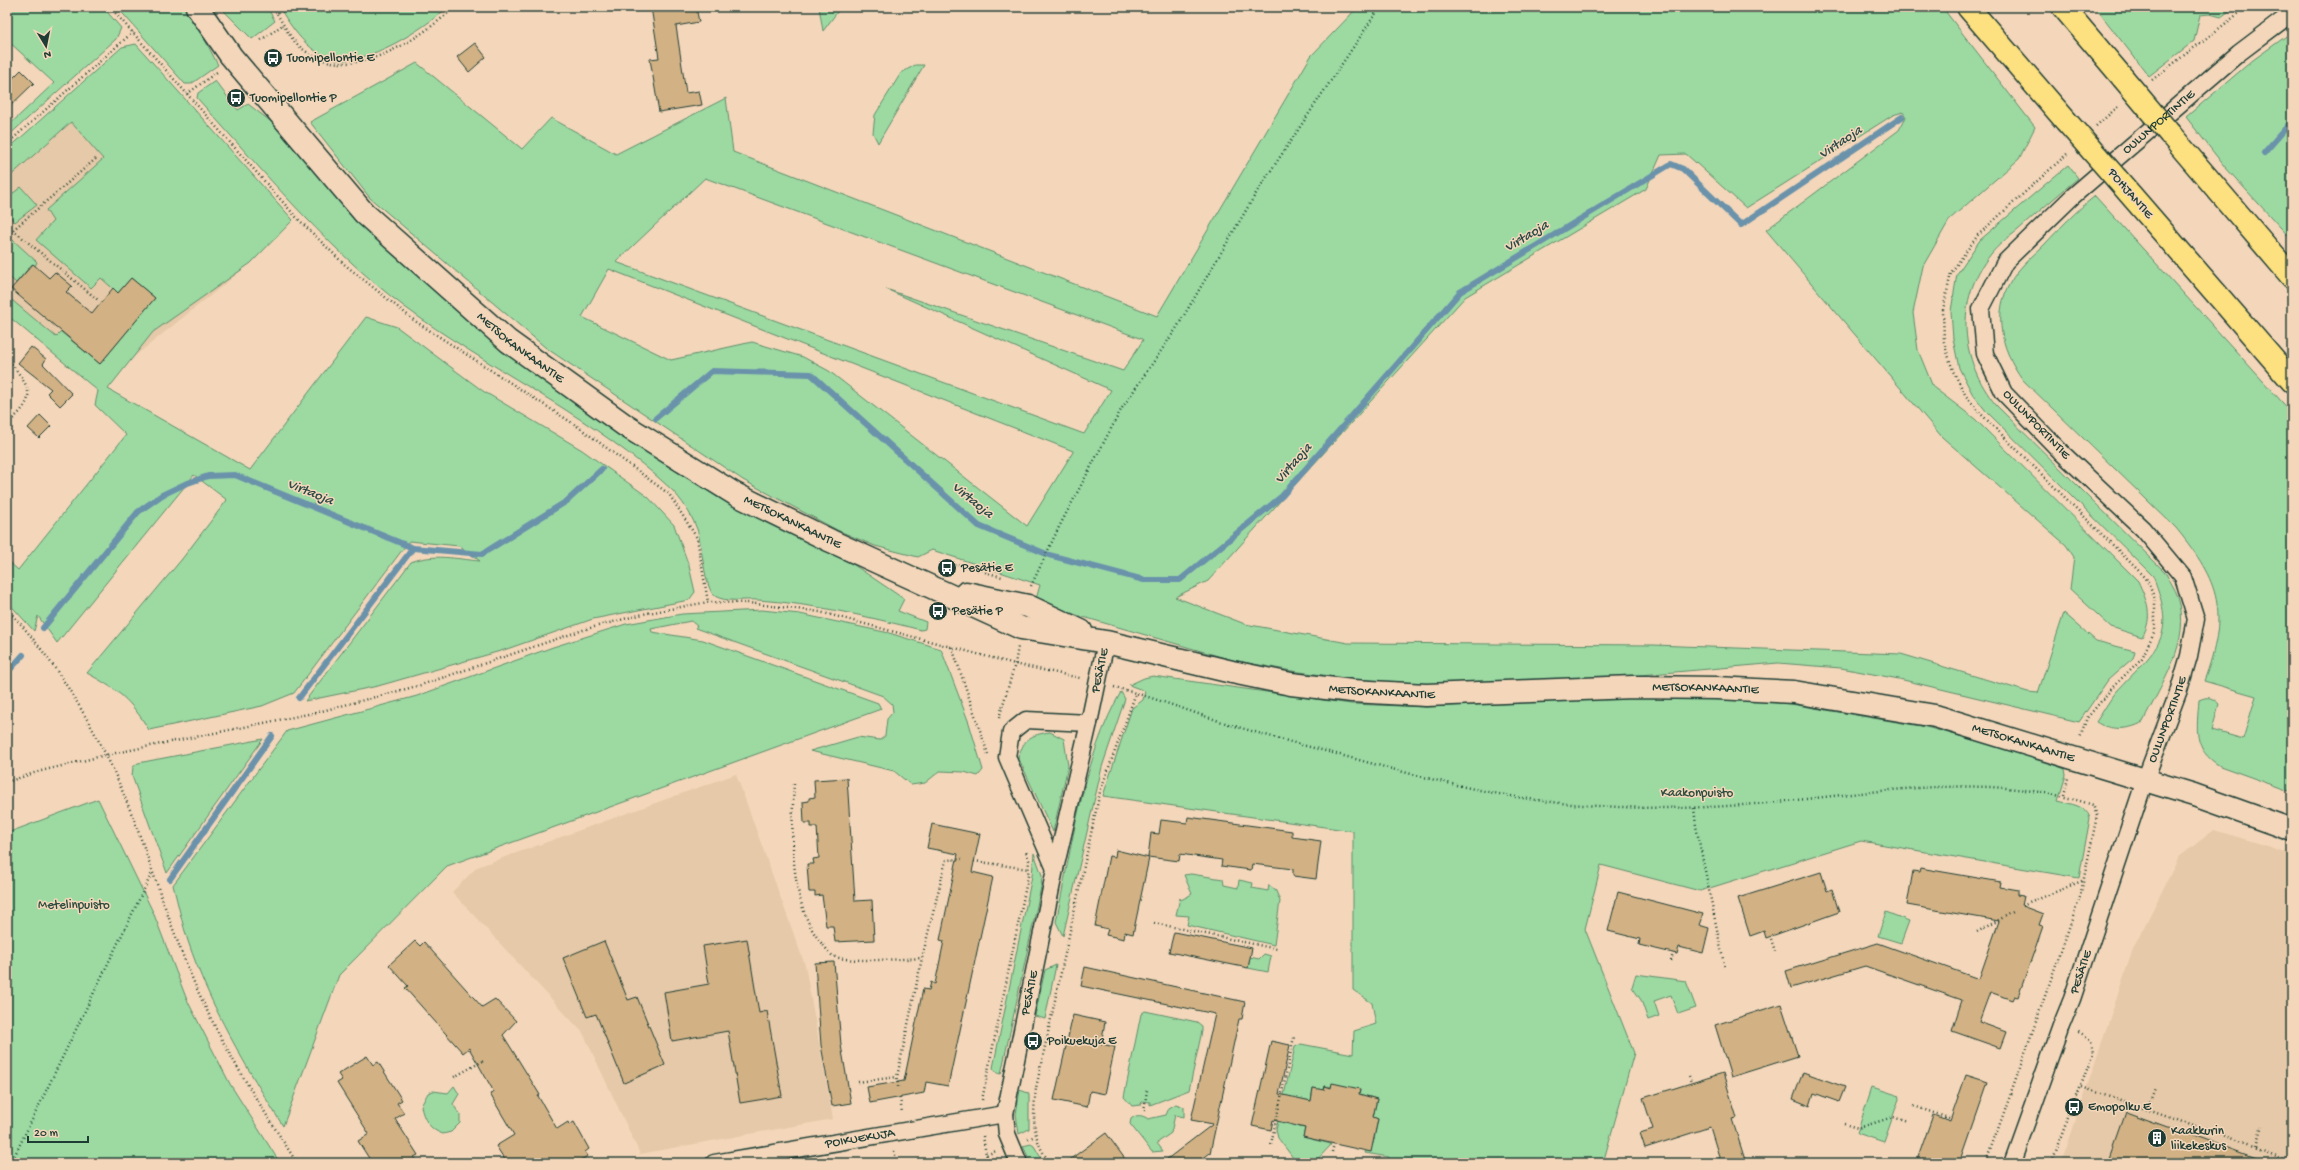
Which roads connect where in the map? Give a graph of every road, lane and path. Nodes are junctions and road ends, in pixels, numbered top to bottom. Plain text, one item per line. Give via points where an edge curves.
1 (110, 7) edge
2 (197, 7) edge
3 (273, 7) edge
4 (455, 7) edge
5 (1380, 7) edge
6 (1968, 7) edge
7 (2063, 7) edge
8 (2247, 7) edge
9 (2292, 13) edge
10 (284, 24) junction
11 (133, 32) junction
12 (261, 40) dead end
13 (217, 72) dead end
14 (2147, 84) dead end
15 (187, 94) junction
16 (2122, 103) dead end
17 (2092, 130) dead end
18 (7, 144) edge
19 (2070, 152) dead end
20 (98, 157) dead end
21 (13, 230) junction
22 (7, 235) edge
23 (2292, 277) edge
24 (98, 300) dead end
25 (7, 357) edge
26 (2292, 381) edge
27 (7, 424) edge
28 (947, 568) dead end
29 (1009, 579) dead end
30 (1024, 584) dead end
31 (708, 602) dead end
32 (7, 609) edge
33 (1106, 642) junction
34 (952, 647) dead end
35 (1015, 664) dead end
36 (1136, 693) dead end
37 (1089, 723) junction
38 (997, 724) dead end
39 (990, 747) dead end
40 (988, 755) junction
41 (2074, 758) junction
42 (991, 762) dead end
43 (2145, 780) junction
44 (794, 784) dead end
45 (2064, 796) dead end
46 (1694, 808) dead end
47 (2097, 816) dead end
48 (2292, 830) edge
49 (1025, 847) dead end
50 (962, 859) dead end
51 (974, 861) dead end
52 (1028, 869) junction
53 (1055, 869) junction
54 (152, 873) junction
55 (2084, 880) junction
56 (2022, 906) dead end
57 (2013, 912) dead end
58 (1154, 923) dead end
59 (1977, 932) dead end
60 (1771, 939) dead end
61 (1277, 949) dead end
62 (1775, 951) dead end
63 (1673, 953) dead end
64 (922, 958) junction
65 (1671, 960) dead end
66 (1725, 969) dead end
67 (2036, 1019) junction
68 (2060, 1026) junction
69 (1294, 1037) dead end
70 (483, 1060) dead end
71 (1689, 1076) dead end
72 (454, 1077) dead end
73 (897, 1077) junction
74 (858, 1082) dead end
75 (1691, 1082) dead end
76 (2082, 1086) junction
77 (898, 1087) dead end
78 (2155, 1088) dead end
79 (1147, 1090) dead end
80 (1914, 1106) dead end
81 (2147, 1109) junction
82 (1144, 1111) dead end
83 (1005, 1114) junction
84 (980, 1117) junction
85 (1951, 1119) dead end
86 (1908, 1122) dead end
87 (1844, 1124) dead end
88 (2261, 1128) dead end
89 (1035, 1136) junction
90 (1271, 1144) dead end
91 (1334, 1144) dead end
92 (893, 1145) dead end
93 (1011, 1145) junction
94 (2255, 1148) junction
95 (1332, 1152) dead end
96 (986, 1155) junction
97 (2292, 1162) edge
98 (11, 1163) edge
99 (297, 1163) edge
100 (714, 1163) edge
101 (897, 1163) edge
102 (991, 1163) edge
103 (1019, 1163) edge
104 (1050, 1163) edge
105 (1986, 1163) edge
106 (2012, 1163) edge
107 (2052, 1163) edge

1 - 11 path
2 - 33 street, METSOKANKAANTIE via 231,56 364,214 508,341 626,426 735,494 831,541 928,584 1028,606
3 - 10 path
4 - 10 path via 404,44 346,64 334,64 310,54 296,42
5 - 30 path via 1258,190 1176,329 1122,408 1031,586
6 - 26 highway, POHJANTIE, bridge
7 - 23 highway, bridge
8 - 14 path
9 - 43 street, OULUNPORTINTIE via 2239,53 2073,196 2005,262 1981,308 1985,354 2004,393 2061,452 2143,529 2183,577 2196,619 2192,641 2179,690
10 - 12 path
11 - 15 path
11 - 18 path
13 - 15 path
15 - 31 path via 297,218 344,264 415,321 577,426 669,494 697,538
16 - 17 path
19 - 41 path via 1978,235 1951,273 1943,310 1944,342 1953,371 1966,396 2146,578 2155,599 2155,630 2142,658 2088,718
20 - 21 path
21 - 22 path
21 - 24 path
25 - 27 path via 26,384 29,402
28 - 29 path via 958,564
32 - 54 path via 56,669 106,755
33 - 37 street, PESÄTIE
33 - 41 street, METSOKANKAANTIE via 1292,684 1352,691 1426,695 1633,687 1794,692 1935,716
34 - 40 path
35 - 38 path
36 - 89 path via 1100,792 1036,1088
37 - 53 street, PESÄTIE
37 - 53 street via 1026,720 1011,732 1007,757
39 - 40 path
40 - 42 path
41 - 43 street, METSOKANKAANTIE
41 - 45 path
43 - 48 street, METSOKANKAANTIE
43 - 68 street, PESÄTIE via 2072,999
44 - 64 path via 792,814 798,890 805,917 817,938 833,956 846,959
46 - 66 path
47 - 55 path
49 - 52 path via 1029,860
50 - 64 path via 946,860
51 - 52 path
52 - 84 path via 982,1095
53 - 83 street, PESÄTIE
54 - 98 path
54 - 99 path via 203,1003 249,1087
55 - 56 path
55 - 67 path
57 - 59 path
58 - 61 path
60 - 62 path
63 - 65 path
64 - 73 path
67 - 68 path
67 - 105 path
68 - 76 path via 2091,1040 2094,1052
68 - 106 street, PESÄTIE
69 - 90 path
70 - 72 path
71 - 75 path
73 - 74 path
73 - 77 path
76 - 81 path
76 - 107 path
78 - 81 path
79 - 82 path
80 - 85 path
81 - 94 path
83 - 84 street, POIKUEKUJA
83 - 93 street, PESÄTIE
84 - 96 path
84 - 100 street, POIKUEKUJA
86 - 87 path via 1893,1117 1858,1128
88 - 94 path
89 - 93 path
89 - 104 path
91 - 95 path
92 - 101 path
93 - 96 path
93 - 103 street, PESÄTIE
94 - 97 path
96 - 102 path

